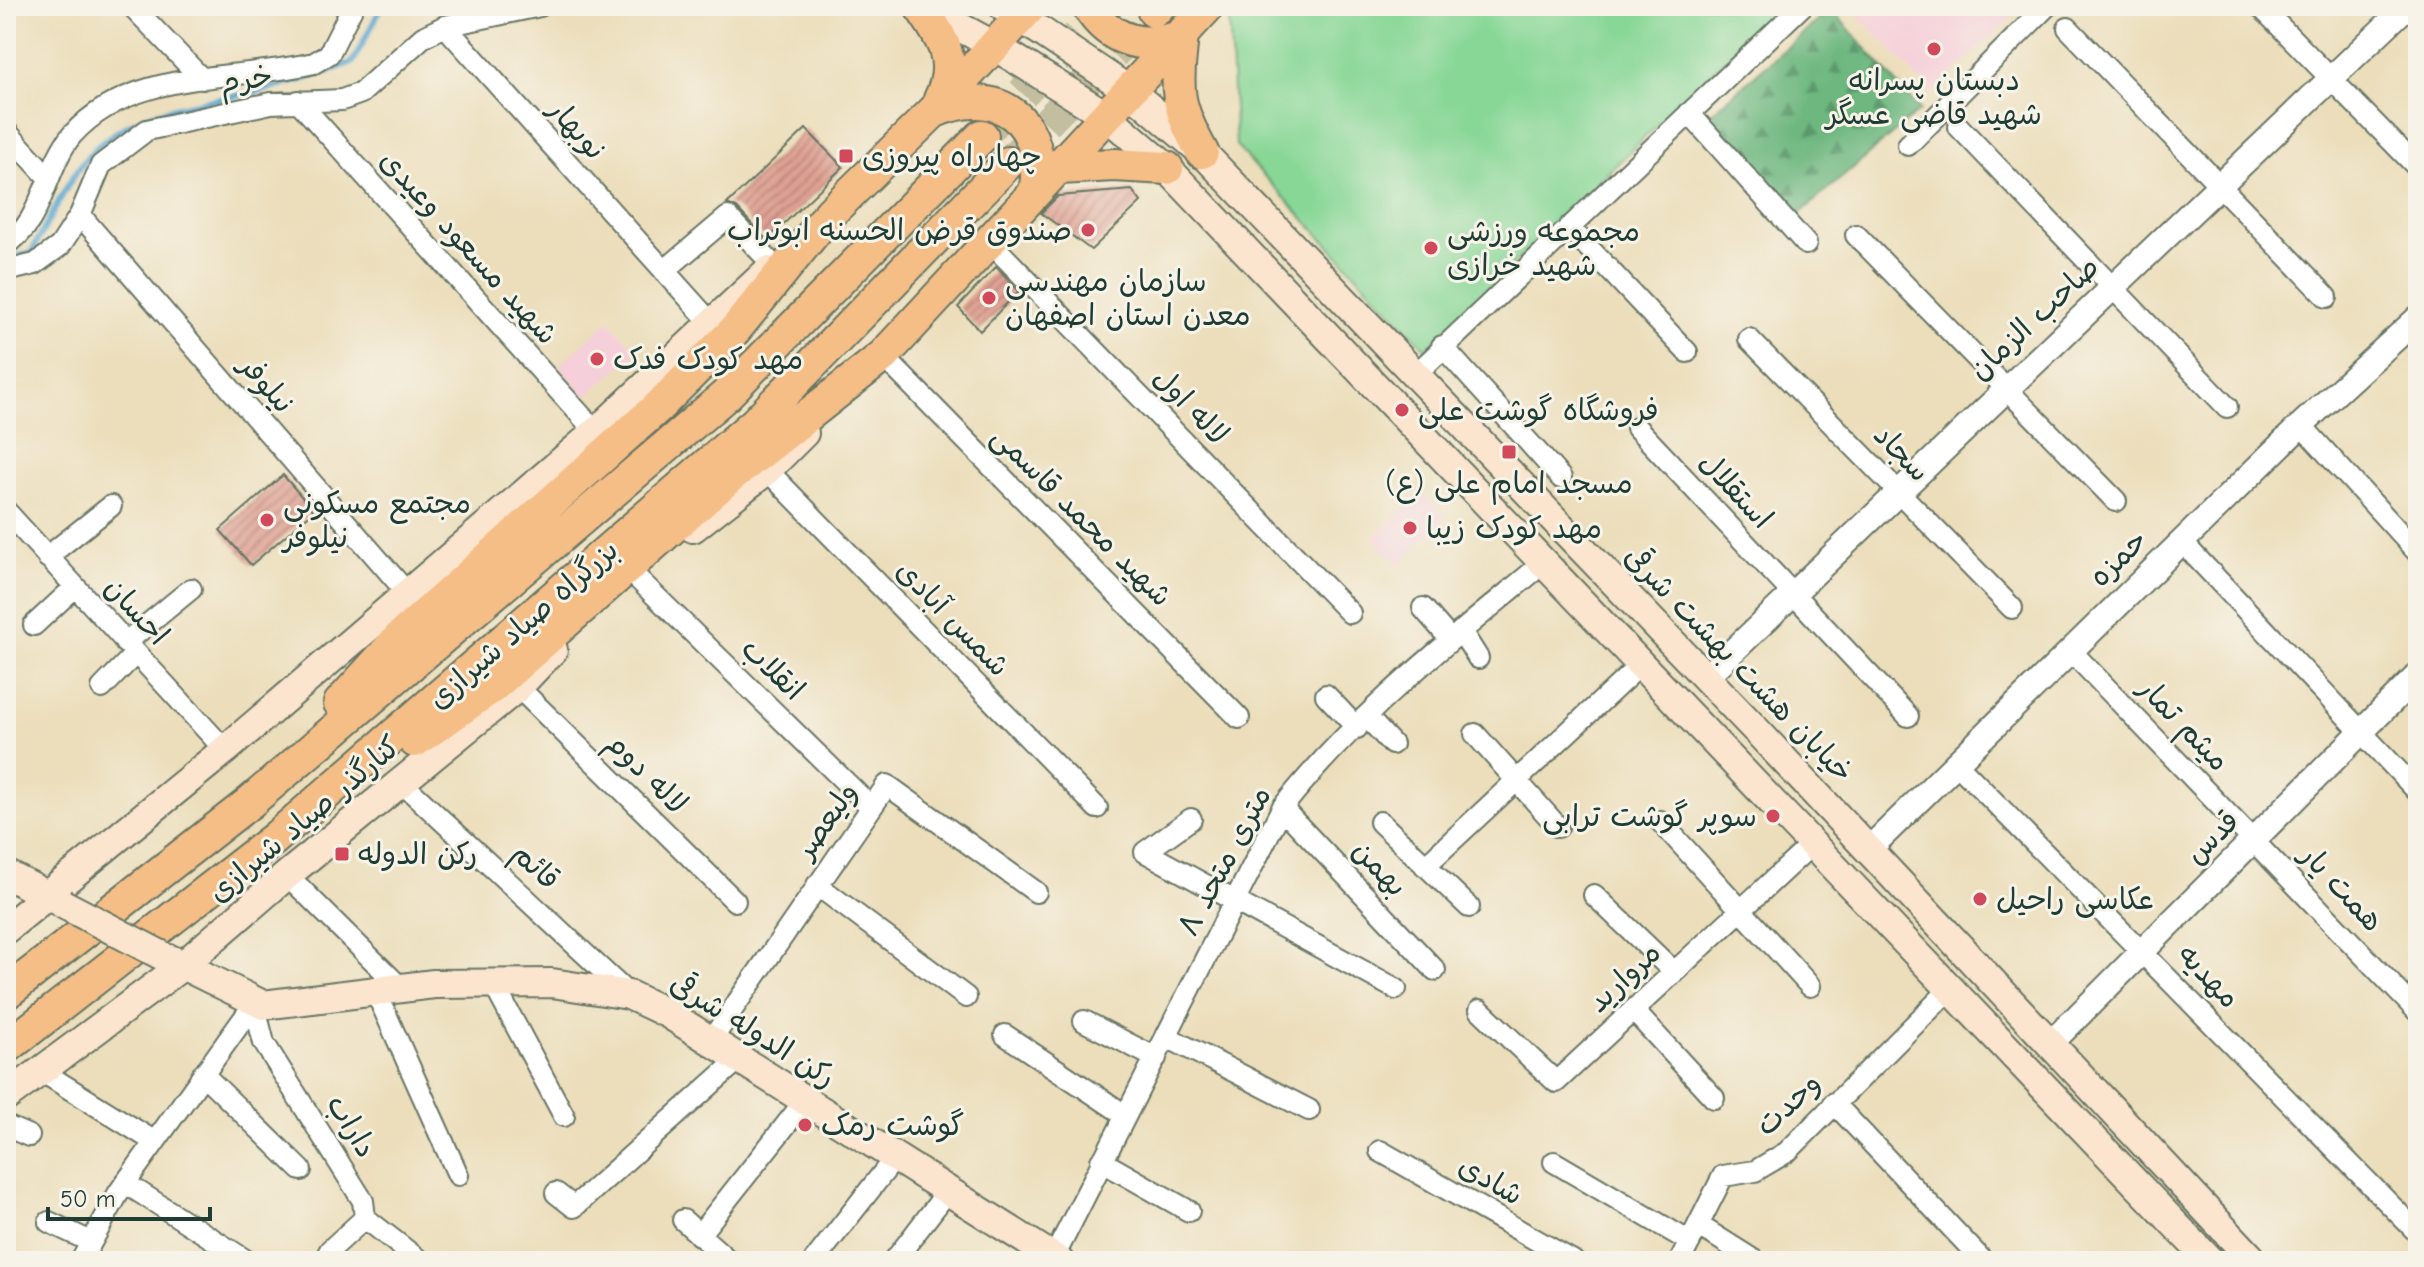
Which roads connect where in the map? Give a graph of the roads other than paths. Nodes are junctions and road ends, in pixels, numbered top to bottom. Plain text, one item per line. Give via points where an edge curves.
1 (132, 6) edge
2 (353, 6) edge
3 (540, 6) edge
4 (920, 6) edge
5 (1088, 6) edge
6 (1208, 6) edge
7 (1802, 6) edge
8 (2047, 6) edge
9 (2260, 6) edge
10 (2407, 6) edge
11 (1019, 10) edge
12 (445, 26) junction
13 (2068, 28) dead end
14 (1182, 36) junction
15 (993, 45) junction
16 (202, 79) junction
17 (2331, 81) junction
18 (1130, 91) junction
19 (298, 101) junction
20 (933, 112) junction
21 (1689, 113) junction
22 (1107, 116) junction
23 (1959, 127) dead end
24 (6, 131) edge
25 (982, 136) tunnel mouth
26 (1908, 145) dead end
27 (1202, 152) junction
28 (1008, 163) tunnel mouth
29 (1060, 168) junction
30 (1167, 168) junction
31 (2418, 168) edge
32 (47, 176) junction
33 (2221, 185) junction
34 (1035, 192) junction
35 (830, 213) junction
36 (80, 215) junction
37 (1569, 227) junction
38 (1856, 235) dead end
39 (990, 242) junction
40 (6, 243) edge
41 (1806, 244) dead end
42 (774, 266) junction
43 (6, 271) edge
44 (664, 271) junction
45 (2114, 286) junction
46 (2327, 297) dead end
47 (2416, 323) edge
48 (712, 324) junction
49 (1749, 339) dead end
50 (1442, 346) junction
51 (1687, 352) dead end
52 (883, 356) junction
53 (1416, 374) junction
54 (2007, 388) junction
55 (2227, 407) dead end
56 (2301, 425) junction
57 (1637, 428) dead end
58 (596, 432) junction
59 (767, 470) junction
60 (1561, 478) dead end
61 (1897, 491) junction
62 (2116, 501) dead end
63 (111, 506) dead end
64 (8, 519) edge
65 (2181, 541) junction
66 (2418, 553) edge
67 (47, 557) junction
68 (1542, 564) junction
69 (634, 575) junction
70 (75, 587) junction
71 (191, 589) dead end
72 (1792, 593) junction
73 (408, 594) junction
74 (1423, 608) dead end
75 (2012, 608) dead end
76 (1350, 613) dead end
77 (34, 625) dead end
78 (1455, 635) junction
79 (130, 649) junction
80 (2070, 650) junction
81 (1478, 658) dead end
82 (1639, 666) junction
83 (2418, 675) edge
84 (1706, 677) junction
85 (518, 687) junction
86 (102, 688) dead end
87 (1326, 695) dead end
88 (1908, 716) dead end
89 (1239, 718) dead end
90 (1362, 723) junction
91 (1757, 731) junction
92 (2362, 732) junction
93 (1475, 734) dead end
94 (1392, 744) dead end
95 (225, 750) junction
96 (1726, 757) junction
97 (1955, 762) junction
98 (1516, 781) junction
99 (401, 782) junction
100 (2418, 792) edge
101 (249, 803) junction
102 (871, 807) junction
103 (1097, 808) dead end
104 (1282, 808) junction
105 (1191, 819) dead end
106 (1660, 821) dead end
107 (1380, 822) dead end
108 (1558, 827) dead end
109 (274, 839) junction
110 (2255, 839) junction
111 (1810, 846) junction
112 (1868, 850) junction
113 (1425, 866) junction
114 (6, 874) edge
115 (287, 875) junction
116 (817, 885) junction
117 (1036, 892) dead end
118 (1594, 895) dead end
119 (56, 900) junction
120 (735, 901) dead end
121 (1234, 903) junction
122 (1469, 907) dead end
123 (1742, 909) junction
124 (6, 929) edge
125 (2143, 951) junction
126 (172, 960) junction
127 (1435, 970) dead end
128 (1674, 972) junction
129 (493, 983) junction
130 (1810, 986) dead end
131 (1951, 988) junction
132 (1396, 989) dead end
133 (389, 990) junction
134 (6, 993) edge
135 (629, 995) junction
136 (966, 997) dead end
137 (254, 1004) junction
138 (1480, 1010) dead end
139 (1633, 1010) junction
140 (2418, 1012) edge
141 (1084, 1021) dead end
142 (1005, 1035) dead end
143 (1167, 1037) junction
144 (710, 1042) junction
145 (2050, 1044) junction
146 (6, 1048) edge
147 (1156, 1058) junction
148 (738, 1060) junction
149 (41, 1071) junction
150 (203, 1074) junction
151 (6, 1097) edge
152 (1714, 1098) dead end
153 (804, 1102) junction
154 (1834, 1103) junction
155 (1309, 1110) dead end
156 (1125, 1115) junction
157 (564, 1116) dead end
158 (6, 1126) edge
159 (29, 1136) dead end
160 (155, 1142) junction
161 (1380, 1151) dead end
162 (894, 1159) junction
163 (1101, 1161) junction
164 (1554, 1162) dead end
165 (301, 1170) dead end
166 (458, 1175) dead end
167 (125, 1183) junction
168 (947, 1192) junction
169 (556, 1193) dead end
170 (1189, 1211) dead end
171 (365, 1218) junction
172 (683, 1220) dead end
173 (49, 1222) dead end
174 (1694, 1233) junction
175 (2418, 1233) edge
176 (699, 1235) junction
177 (91, 1242) junction
178 (236, 1258) edge
179 (1055, 1260) edge
180 (81, 1261) edge
181 (324, 1261) edge
182 (420, 1261) edge
183 (729, 1261) edge
184 (814, 1261) edge
185 (894, 1261) edge
186 (1573, 1261) edge
187 (1680, 1261) edge
188 (1755, 1261) edge
189 (1983, 1261) edge
190 (2210, 1261) edge
191 (2254, 1261) edge

1 - 16 street
2 - 16 street, خرم via 329,54 314,63
3 - 12 street, خرم
4 - 15 main road
4 - 20 highway via 937,29 950,62 947,85
5 - 14 highway via 1115,35 1137,44 1160,44
6 - 14 highway
7 - 21 street
8 - 26 street
9 - 17 street
10 - 17 street, صاحب الزمان
11 - 15 highway
11 - 18 main road, خیابان هشت بهشت شرقی
12 - 19 street, خرم via 423,37 361,93 342,100
12 - 44 street, نوبهار
13 - 33 street
14 - 18 highway
14 - 27 highway via 1181,116
15 - 20 highway
15 - 22 main road
16 - 32 street, خرم via 162,83 88,121 59,153
17 - 31 street
17 - 33 street, صاحب الزمان
18 - 22 highway
18 - 27 main road, خیابان هشت بهشت شرقی
19 - 36 street, خرم via 147,130 101,165
19 - 58 street, شهید مسعود وعیدی
20 - 34 highway via 955,102 980,100 1004,107 1036,144 1040,168
20 - 35 highway
21 - 37 street
21 - 41 street
22 - 29 highway
22 - 30 main road
23 - 45 street
24 - 32 street
25 - 101 highway, بزرگراه صیاد شیرازی via 726,395
27 - 53 main road, خیابان هشت بهشت شرقی
28 - 109 highway, بزرگراه صیاد شیرازی via 756,422
29 - 30 highway
29 - 34 highway
30 - 68 main road
32 - 40 street, خرم via 21,234
33 - 45 street, صاحب الزمان
33 - 46 street
34 - 39 highway
35 - 42 main road
35 - 101 highway via 734,331 659,406 400,637
36 - 43 street, خرم via 50,255
36 - 73 street, نیلوفر
37 - 50 street
37 - 51 street
38 - 54 street
39 - 52 highway
39 - 76 street, لاله اول
42 - 44 street via 728,217
42 - 48 main road
44 - 48 street, نوبهار
45 - 54 street, صاحب الزمان
45 - 55 street
47 - 56 street, حمزه
48 - 58 main road
49 - 61 street, سجاد
50 - 53 street
50 - 60 street
52 - 59 main road, کنارگذر صیاد شیرازی
52 - 89 street, شهید محمد قاسمی
52 - 109 highway via 731,476 491,688
53 - 84 main road, خیابان هشت بهشت شرقی
54 - 61 street, صاحب الزمان
54 - 62 street
56 - 65 street, حمزه
56 - 66 street
57 - 72 street, استقلال
58 - 73 main road
59 - 69 main road, کنارگذر صیاد شیرازی
59 - 103 street, شمس آبادی
61 - 72 street, صاحب الزمان
61 - 75 street, سجاد
63 - 67 street
64 - 67 street, احسان
65 - 80 street, حمزه
65 - 92 street
67 - 70 street, احسان
68 - 78 street, ۸ متری متحد
68 - 82 main road
69 - 85 main road, کنارگذر صیاد شیرازی
69 - 102 street, انقلاب
70 - 77 street
70 - 79 street, احسان
71 - 79 street
72 - 84 street, صاحب الزمان
72 - 88 street, استقلال
73 - 95 main road
74 - 78 street
78 - 81 street
78 - 90 street, ۸ متری متحد via 1410,672
79 - 86 street
79 - 95 street, احسان
80 - 97 street, حمزه
80 - 110 street, میثم تمار
82 - 96 main road
82 - 98 street
83 - 92 street, قدس
84 - 91 main road, خیابان هشت بهشت شرقی
85 - 99 main road, کنارگذر صیاد شیرازی
85 - 120 street, لاله دوم
87 - 90 street
90 - 94 street
90 - 104 street, ۸ متری متحد via 1315,766
91 - 96 main road
91 - 112 main road, خیابان هشت بهشت شرقی
92 - 100 street
92 - 110 street, قدس
93 - 98 street
95 - 119 main road
96 - 111 main road
97 - 112 street, حمزه
97 - 125 street, مهدیه
98 - 108 street
98 - 113 street
99 - 115 main road, کنارگذر صیاد شیرازی
99 - 135 street, قائم
101 - 134 highway, بزرگراه صیاد شیرازی
102 - 116 street, ولیعصر
102 - 117 street, ولیعصر via 887,785
104 - 121 street, ۸ متری متحد
104 - 127 street, بهمن
105 - 121 street via 1145,852
106 - 123 street
107 - 113 street
109 - 146 highway, بزرگراه صیاد شیرازی
110 - 125 street, قدس
110 - 140 street, همت یار
111 - 123 street, مروارید
111 - 131 main road
112 - 145 main road, خیابان هشت بهشت شرقی
113 - 122 street
114 - 119 main road, رکن الدوله شرقی
115 - 126 main road, کنارگذر صیاد شیرازی
115 - 133 street
116 - 136 street
116 - 144 street, ولیعصر
118 - 128 street
119 - 124 main road
119 - 126 main road, رکن الدوله شرقی, bridge
121 - 132 street
121 - 143 street, ۸ متری متحد
123 - 128 street, مروارید
123 - 130 street
125 - 145 street, قدس
125 - 175 street, مهدیه
126 - 137 main road, رکن الدوله شرقی
126 - 149 main road, کنارگذر صیاد شیرازی
128 - 139 street, مروارید
129 - 133 main road, رکن الدوله شرقی
129 - 135 main road, رکن الدوله شرقی via 552,983
129 - 157 street
131 - 154 street, وحدت
131 - 190 main road
133 - 137 main road, رکن الدوله شرقی via 294,1004
133 - 166 street
135 - 144 main road, رکن الدوله شرقی
137 - 150 street
137 - 171 street, داراب via 264,1043 363,1201
138 - 139 street, مروارید via 1556,1082
139 - 152 street
141 - 147 street
142 - 156 street
143 - 147 street, ۸ متری متحد
143 - 155 street
144 - 148 main road, رکن الدوله شرقی
145 - 191 main road, خیابان هشت بهشت شرقی
147 - 156 street, ۸ متری متحد
148 - 153 main road, رکن الدوله شرقی
148 - 169 street via 574,1207
149 - 151 main road, کنارگذر صیاد شیرازی
149 - 160 street
150 - 160 street
150 - 165 street
153 - 162 main road, رکن الدوله شرقی
153 - 176 street
154 - 174 street, وحدت via 1787,1152 1755,1171 1723,1176
154 - 189 street
156 - 163 street, ۸ متری متحد
158 - 159 street
160 - 167 street
161 - 186 street, شادی
162 - 168 main road, رکن الدوله شرقی
162 - 184 street
163 - 170 street
163 - 179 street, ۸ متری متحد
164 - 174 street
167 - 177 street
167 - 178 street
168 - 179 main road, رکن الدوله شرقی
168 - 185 street
171 - 181 street
171 - 182 street
172 - 176 street
173 - 177 street
174 - 187 street, وحدت
174 - 188 street
176 - 183 street
177 - 180 street

